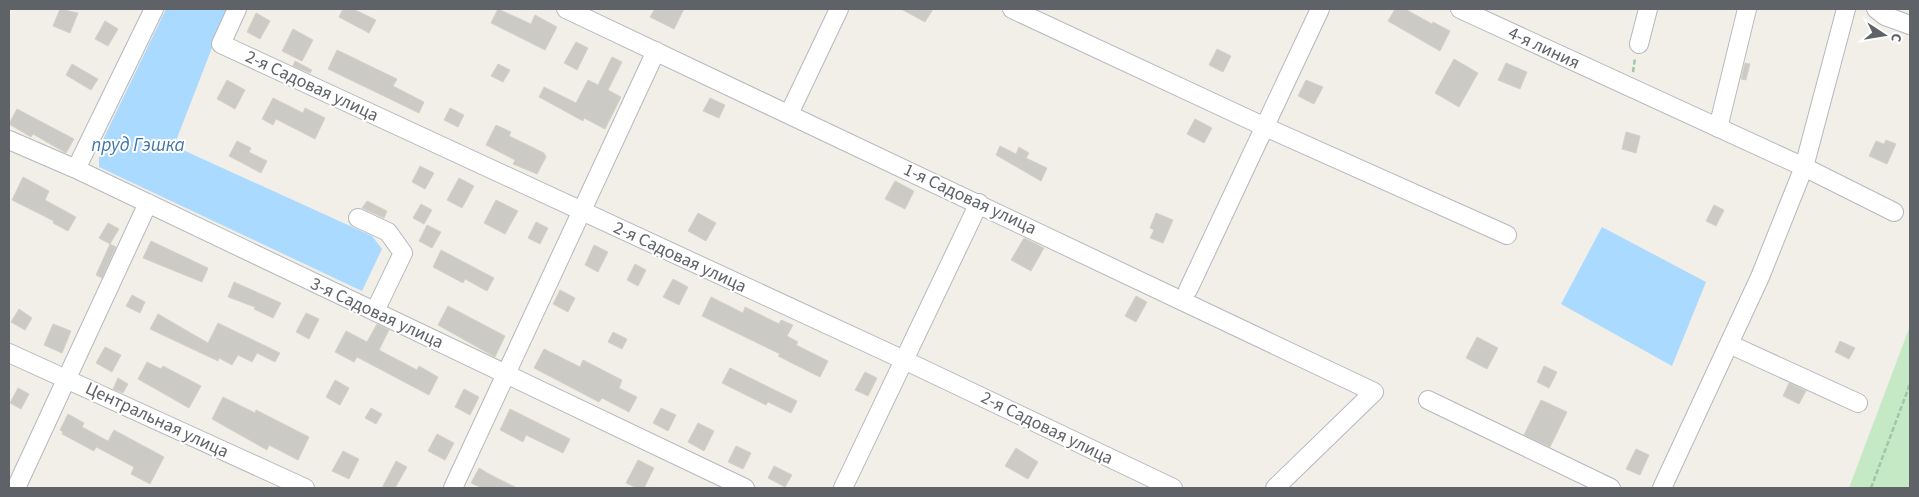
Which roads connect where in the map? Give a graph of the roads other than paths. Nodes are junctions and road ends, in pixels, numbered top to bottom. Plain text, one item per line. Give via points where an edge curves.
1 (237, 9) edge
2 (566, 9) edge
3 (839, 9) edge
4 (1012, 9) edge
5 (1320, 9) edge
6 (1460, 9) edge
7 (1648, 9) edge
8 (1747, 9) edge
9 (1846, 9) edge
10 (1876, 9) edge
11 (148, 11) edge
12 (1910, 25) edge
13 (1639, 44) road end
14 (656, 51) junction
15 (789, 114) junction
16 (1264, 126) junction
17 (1718, 128) junction
18 (9, 140) edge
19 (1804, 167) junction
20 (76, 169) junction
21 (979, 203) junction
22 (148, 204) junction
23 (581, 211) junction
24 (1894, 212) dead end
25 (358, 218) dead end
26 (1506, 235) dead end
27 (1188, 290) dead end
28 (375, 312) junction
29 (1729, 344) junction
30 (9, 353) edge
31 (904, 360) junction
32 (507, 374) junction
33 (66, 378) junction
34 (1428, 400) dead end
35 (1858, 403) dead end
36 (16, 488) edge
37 (305, 488) edge
38 (453, 488) edge
39 (745, 488) edge
40 (843, 488) edge
41 (1173, 488) edge
42 (1275, 488) edge
43 (1611, 488) edge
44 (1662, 488) edge

1 - 23 street, 2-я Садовая улица via 221,44
2 - 14 street, 1-я Садовая улица
3 - 15 street
4 - 16 street
5 - 16 street
6 - 17 street, 4-я линия
7 - 13 street
8 - 17 street
9 - 19 street
10 - 12 street via 1885,16
11 - 20 street
14 - 15 street, 1-я Садовая улица
14 - 23 street
15 - 21 street, 1-я Садовая улица
16 - 26 street
16 - 27 street
17 - 19 street, 4-я линия
18 - 20 street, 3-я Садовая улица
19 - 24 street, 4-я линия
19 - 29 street
20 - 22 street, 3-я Садовая улица
21 - 31 street
21 - 42 street, 1-я Садовая улица via 1374,392
22 - 28 street, 3-я Садовая улица
22 - 33 street
23 - 31 street, 2-я Садовая улица
23 - 32 street
25 - 28 street via 388,232 403,254
28 - 32 street, 3-я Садовая улица
29 - 35 street
29 - 44 street
30 - 33 street, Центральная улица
31 - 40 street
31 - 41 street, 2-я Садовая улица
32 - 38 street
32 - 39 street, 3-я Садовая улица
33 - 36 street
33 - 37 street, Центральная улица
34 - 43 street

